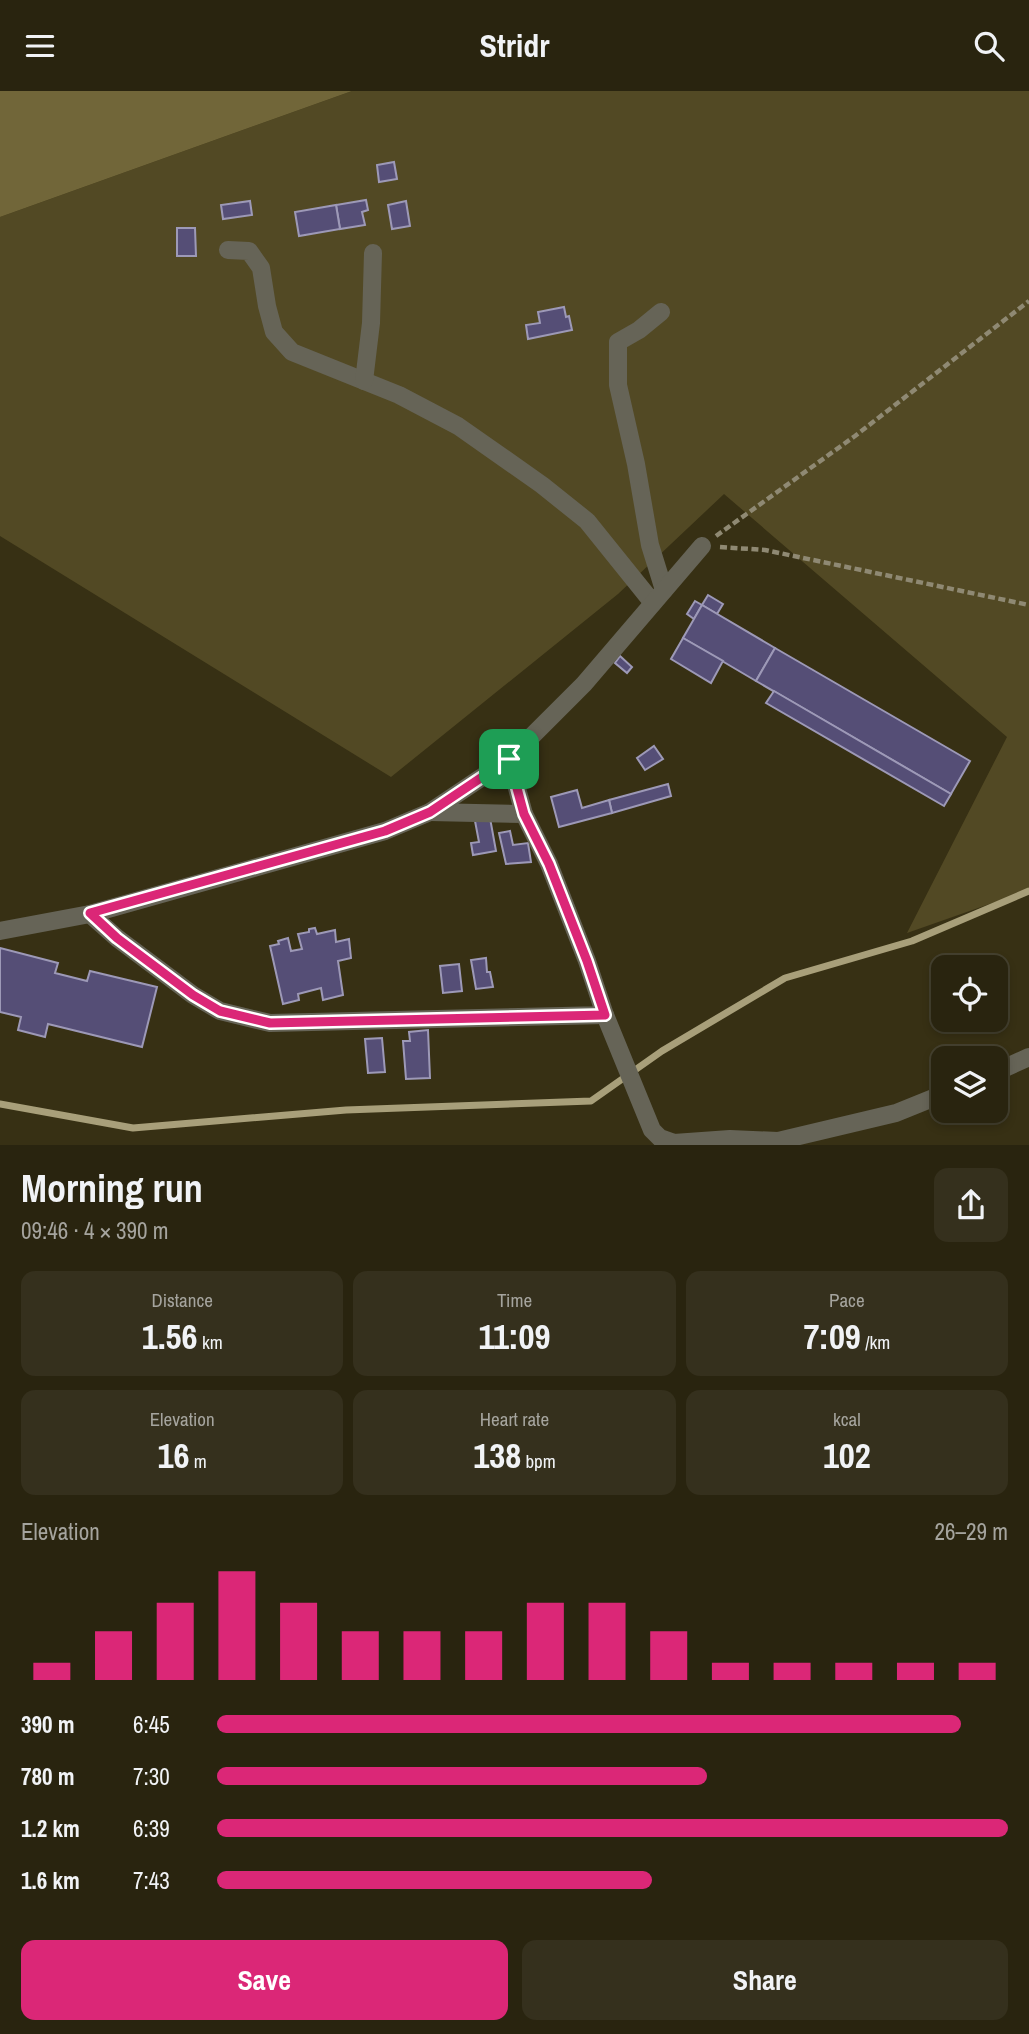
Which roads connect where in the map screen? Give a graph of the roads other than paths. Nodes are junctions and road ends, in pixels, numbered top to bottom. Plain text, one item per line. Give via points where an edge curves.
1 (228, 250) dead end
2 (373, 253) dead end
3 (661, 312) dead end
4 (364, 381) junction
5 (702, 546) road end
6 (658, 596) junction
7 (509, 759) junction
8 (430, 812) junction
9 (524, 814) junction
10 (90, 913) junction
11 (0, 931) edge
12 (605, 1015) junction
13 (1029, 1057) edge
14 (1008, 1067) edge
15 (931, 1099) edge

1 - 4 street via 249,251 261,268 274,332 292,352
2 - 4 street
3 - 6 street via 618,342 618,385
4 - 6 street via 458,426 542,485 586,521
5 - 6 street
6 - 7 street via 584,684
7 - 8 street
7 - 9 street
8 - 9 street
8 - 10 street via 385,831
9 - 12 street via 549,864
10 - 11 street
10 - 12 street via 193,995 220,1011 270,1023
12 - 15 street via 652,1130 674,1143 778,1141 896,1113
13 - 14 street

